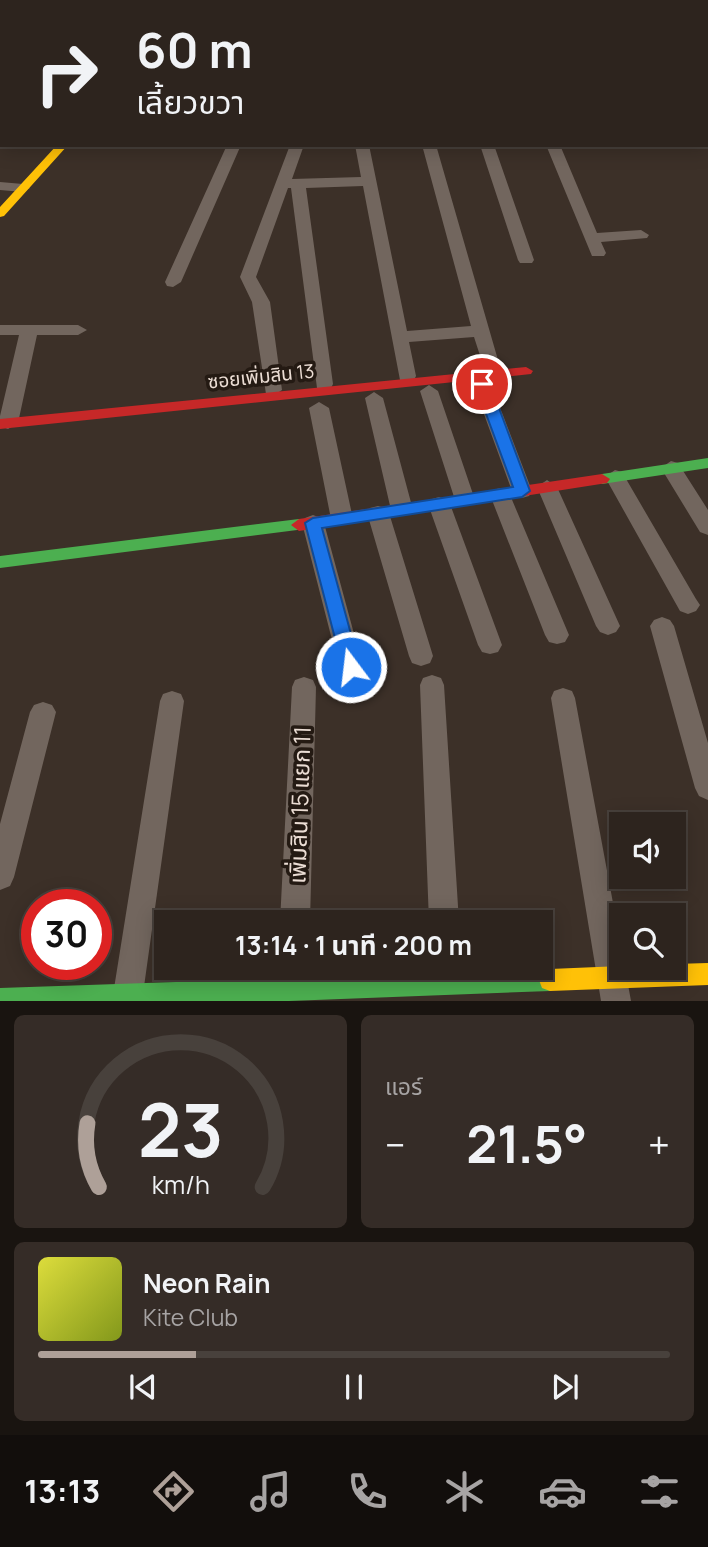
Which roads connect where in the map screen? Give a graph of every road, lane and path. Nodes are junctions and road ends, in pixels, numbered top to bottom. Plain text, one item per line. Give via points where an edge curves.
1 (61, 147) edge
2 (233, 147) edge
3 (297, 147) edge
4 (362, 147) edge
5 (430, 147) edge
6 (488, 147) edge
7 (554, 147) edge
8 (369, 181) junction
9 (290, 184) junction
10 (0, 186) edge
11 (23, 188) junction
12 (0, 214) edge
13 (641, 235) dead end
14 (526, 260) dead end
15 (173, 282) dead end
16 (0, 330) edge
17 (29, 330) junction
18 (78, 330) dead end
19 (481, 331) junction
20 (399, 338) junction
21 (526, 371) dead end
22 (407, 376) dead end
23 (324, 384) dead end
24 (273, 390) dead end
25 (429, 391) dead end
26 (374, 398) dead end
27 (318, 408) dead end
28 (4, 424) edge
29 (708, 463) edge
30 (671, 468) junction
31 (615, 477) junction
32 (547, 487) junction
33 (511, 493) junction
34 (465, 500) junction
35 (439, 504) junction
36 (402, 510) junction
37 (378, 513) junction
38 (342, 519) junction
39 (313, 523) junction
40 (708, 527) edge
41 (0, 562) edge
42 (688, 605) dead end
43 (608, 626) dead end
44 (662, 626) dead end
45 (557, 635) dead end
46 (490, 645) dead end
47 (421, 656) dead end
48 (351, 667) dead end
49 (432, 685) dead end
50 (304, 687) dead end
51 (563, 698) dead end
52 (172, 701) dead end
53 (43, 712) dead end
54 (707, 777) edge
55 (0, 877) edge
56 (295, 910) edge
57 (443, 910) edge
58 (708, 974) edge
59 (447, 984) edge
60 (292, 986) edge
61 (614, 989) edge
62 (128, 998) edge
63 (0, 1000) edge

1 - 11 street
2 - 15 street
3 - 9 street
4 - 8 street
5 - 19 street
6 - 14 street
7 - 13 street via 595,245
8 - 9 street
8 - 20 street
9 - 23 street
9 - 24 street via 248,277 261,302
10 - 11 street
11 - 12 street
16 - 17 street
17 - 18 street
17 - 28 street
19 - 20 street
19 - 33 street
20 - 22 street
21 - 28 street, ซอยเพิ่มสิน 13
25 - 34 street
26 - 36 street
27 - 38 street
29 - 30 street
30 - 31 street
30 - 40 street
31 - 32 street
31 - 42 street
32 - 33 street
32 - 43 street
33 - 34 street
33 - 45 street
34 - 35 street
35 - 36 street
35 - 46 street
36 - 37 street
37 - 38 street
37 - 47 street
38 - 39 street
39 - 41 street
39 - 48 street
44 - 54 street
49 - 57 street
50 - 56 street, เพิ่มสิน 15 แยก 11
51 - 61 street
52 - 62 street
53 - 55 street
58 - 61 street
59 - 60 street
59 - 61 street
60 - 62 street
62 - 63 street

